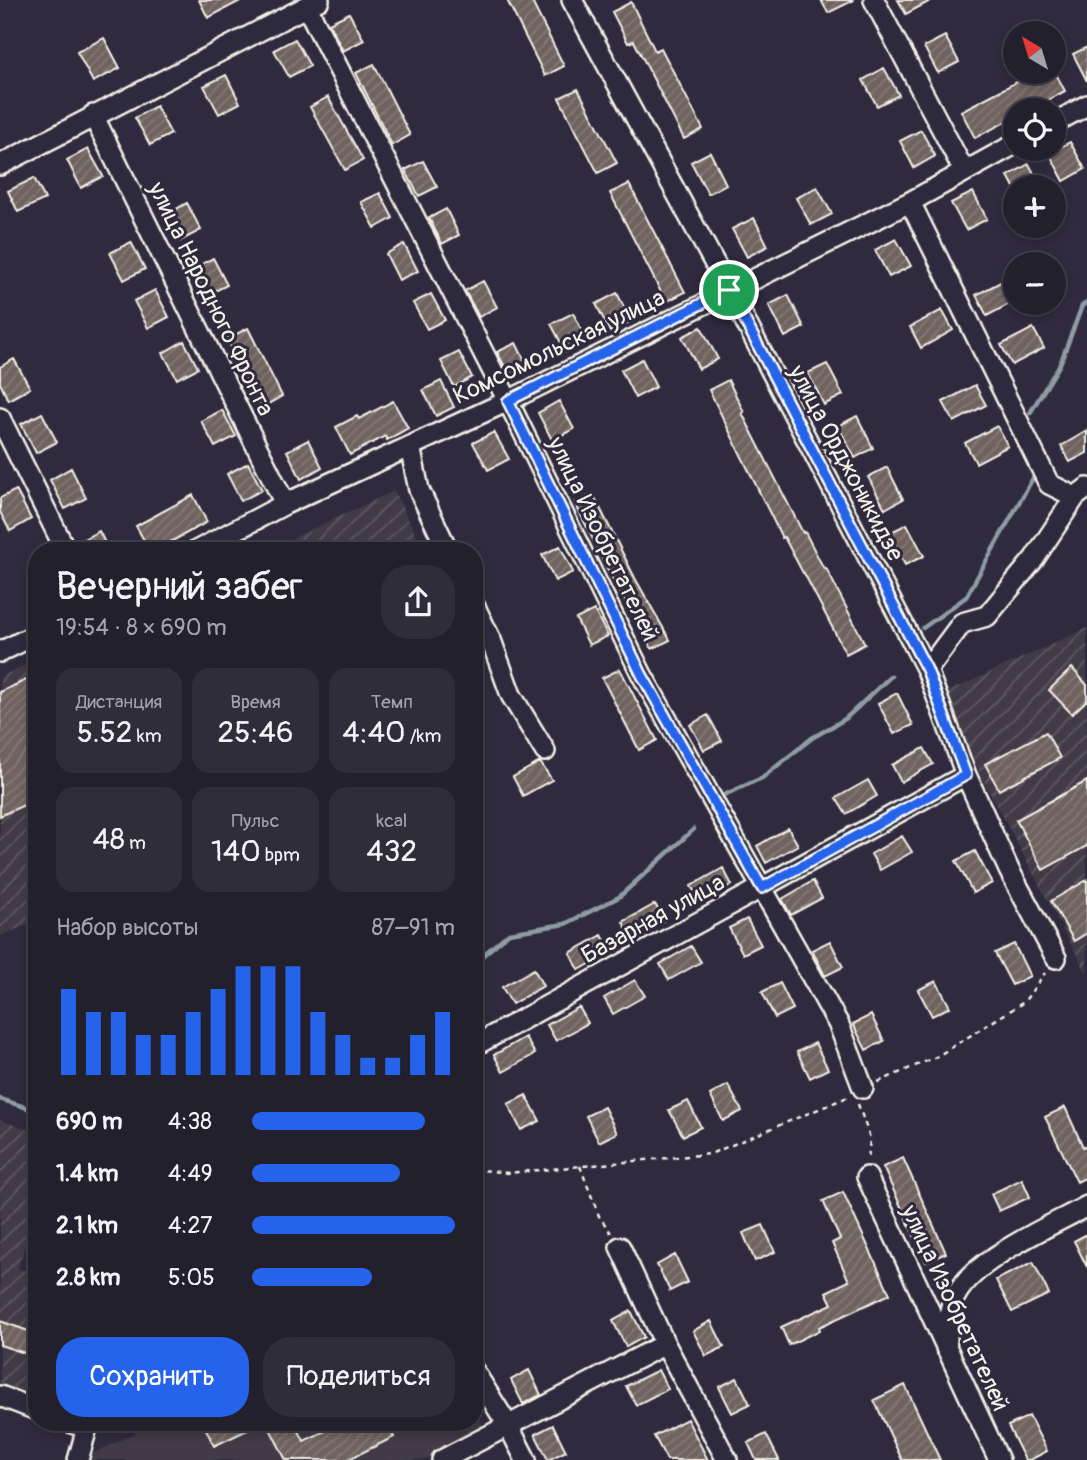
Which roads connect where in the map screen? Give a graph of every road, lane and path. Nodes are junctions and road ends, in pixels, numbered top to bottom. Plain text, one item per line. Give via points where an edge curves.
1 (572, 0) edge
2 (874, 0) edge
3 (313, 3) edge
4 (1087, 105) edge
5 (93, 115) junction
6 (1066, 116) edge
7 (1003, 150) edge
8 (0, 165) edge
9 (964, 171) junction
10 (910, 202) junction
11 (729, 290) junction
12 (508, 401) junction
13 (0, 418) edge
14 (410, 446) junction
15 (1081, 492) edge
16 (285, 504) junction
17 (62, 542) edge
18 (213, 542) edge
19 (444, 542) edge
20 (483, 624) edge
21 (28, 638) edge
22 (0, 652) edge
23 (927, 670) junction
24 (545, 751) dead end
25 (966, 775) junction
26 (762, 888) junction
27 (1056, 958) joint
28 (483, 1041) edge
29 (859, 1091) junction
30 (580, 1166) junction
31 (483, 1170) edge
32 (867, 1177) joint
33 (1087, 1206) edge
34 (620, 1247) joint
35 (665, 1344) junction
36 (946, 1349) junction
37 (483, 1385) edge
38 (0, 1396) edge
39 (28, 1407) edge
40 (509, 1427) junction
41 (79, 1431) edge
42 (78, 1460) edge
43 (442, 1460) edge
44 (526, 1460) edge
45 (727, 1460) edge
46 (999, 1460) edge

1 - 11 street, улица Орджоникидзе
2 - 9 street
3 - 5 street
3 - 12 street, улица Изобретателей
4 - 6 street
5 - 8 street
5 - 16 street, улица Народного Фронта
7 - 9 street, Комсомольская улица
9 - 10 street, Комсомольская улица
10 - 11 street, Комсомольская улица
10 - 15 street via 1049,485
11 - 12 street, Комсомольская улица
11 - 23 street, улица Орджоникидзе
12 - 14 street, Комсомольская улица
12 - 26 street, улица Изобретателей via 642,675
13 - 17 street
14 - 16 street, Комсомольская улица
14 - 19 street via 419,490
15 - 23 street via 987,616 962,623
16 - 18 street, Комсомольская улица
20 - 24 street via 511,695
21 - 22 street
23 - 25 street, улица Орджоникидзе
25 - 26 street, Базарная улица
25 - 27 street, улица Орджоникидзе
26 - 28 street, Базарная улица
26 - 29 street, улица Изобретателей via 839,1025
27 - 29 path via 1024,1002 936,1057
29 - 30 path via 710,1154
29 - 32 path via 870,1138
30 - 31 path via 508,1173
30 - 34 path via 599,1216
32 - 36 street, улица Изобретателей
33 - 36 street via 996,1255 966,1279 952,1304
34 - 35 street
35 - 40 street
35 - 45 street
36 - 46 street, улица Изобретателей
37 - 40 street
38 - 39 street
40 - 43 street
40 - 44 street
41 - 42 street

